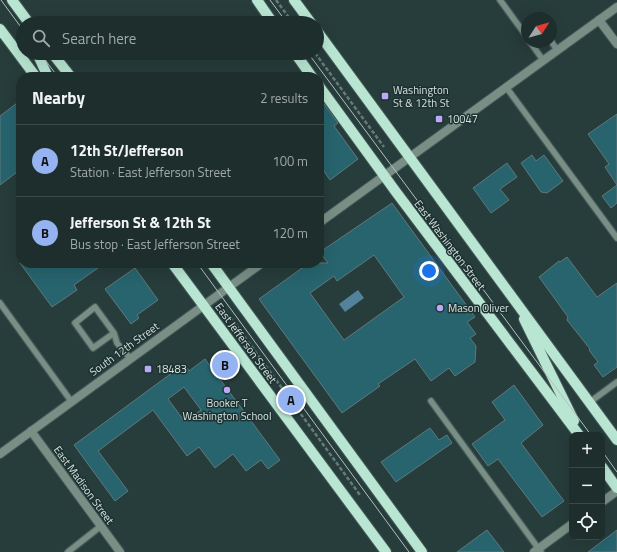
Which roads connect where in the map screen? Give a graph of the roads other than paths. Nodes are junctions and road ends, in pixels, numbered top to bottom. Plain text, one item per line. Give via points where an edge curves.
1 (257, 0) edge
2 (294, 0) edge
3 (500, 0) edge
4 (12, 1) edge
5 (617, 7) edge
6 (20, 16) edge
7 (24, 16) edge
8 (268, 16) edge
9 (306, 16) edge
10 (599, 20) junction
11 (0, 29) edge
12 (521, 29) edge
13 (324, 41) edge
14 (617, 44) edge
15 (534, 48) edge
16 (16, 50) edge
17 (557, 50) joint
18 (23, 60) edge
19 (40, 60) edge
20 (58, 60) edge
21 (300, 60) edge
22 (543, 60) junction
23 (32, 72) edge
24 (46, 72) edge
25 (67, 72) edge
26 (308, 72) edge
27 (506, 87) junction
28 (324, 93) edge
29 (409, 158) junction
30 (384, 176) junction
31 (324, 218) edge
32 (617, 238) edge
33 (176, 268) edge
34 (215, 268) edge
35 (255, 268) edge
36 (228, 286) junction
37 (511, 293) junction
38 (0, 303) edge
39 (203, 305) junction
40 (114, 333) junction
41 (130, 358) junction
42 (617, 382) edge
43 (72, 401) junction
44 (432, 401) dead end
45 (590, 402) junction
46 (31, 431) junction
47 (578, 432) edge
48 (579, 432) edge
49 (617, 440) edge
50 (0, 454) edge
51 (603, 468) edge
52 (617, 490) edge
53 (605, 500) edge
54 (101, 526) junction
55 (569, 526) edge
56 (538, 551) edge
57 (68, 552) edge
58 (120, 552) edge
59 (386, 552) edge
60 (422, 552) edge

1 - 8 main road
2 - 9 main road
3 - 12 lane
4 - 6 main road
4 - 7 main road
5 - 10 street
10 - 14 street
10 - 17 street
11 - 16 main road
13 - 29 main road, East Washington Street
15 - 22 lane
17 - 22 street
18 - 23 main road
19 - 24 main road
20 - 25 main road
21 - 26 main road
22 - 27 street
27 - 29 street
27 - 32 lane
28 - 30 main road, East Washington Street
29 - 30 street
29 - 37 main road, East Washington Street
30 - 31 street
30 - 47 main road, East Washington Street
33 - 39 main road, East Jefferson Street
34 - 36 main road, East Jefferson Street
35 - 36 street, South 12th Street
36 - 39 street, South 12th Street
36 - 60 main road, East Jefferson Street
37 - 45 main road, East Washington Street
37 - 48 main road, East Washington Street
38 - 43 lane
39 - 41 street, South 12th Street
39 - 59 main road, East Jefferson Street
40 - 40 lane via 95,307 74,322 93,348
40 - 41 lane via 118,343
41 - 43 street, South 12th Street
42 - 45 lane
43 - 46 street, South 12th Street
44 - 56 lane
45 - 49 main road, East Washington Street
46 - 50 street, South 12th Street
46 - 54 street, East Madison Street
51 - 52 main road
52 - 53 street
54 - 57 lane
54 - 58 street, East Madison Street
55 - 56 street

